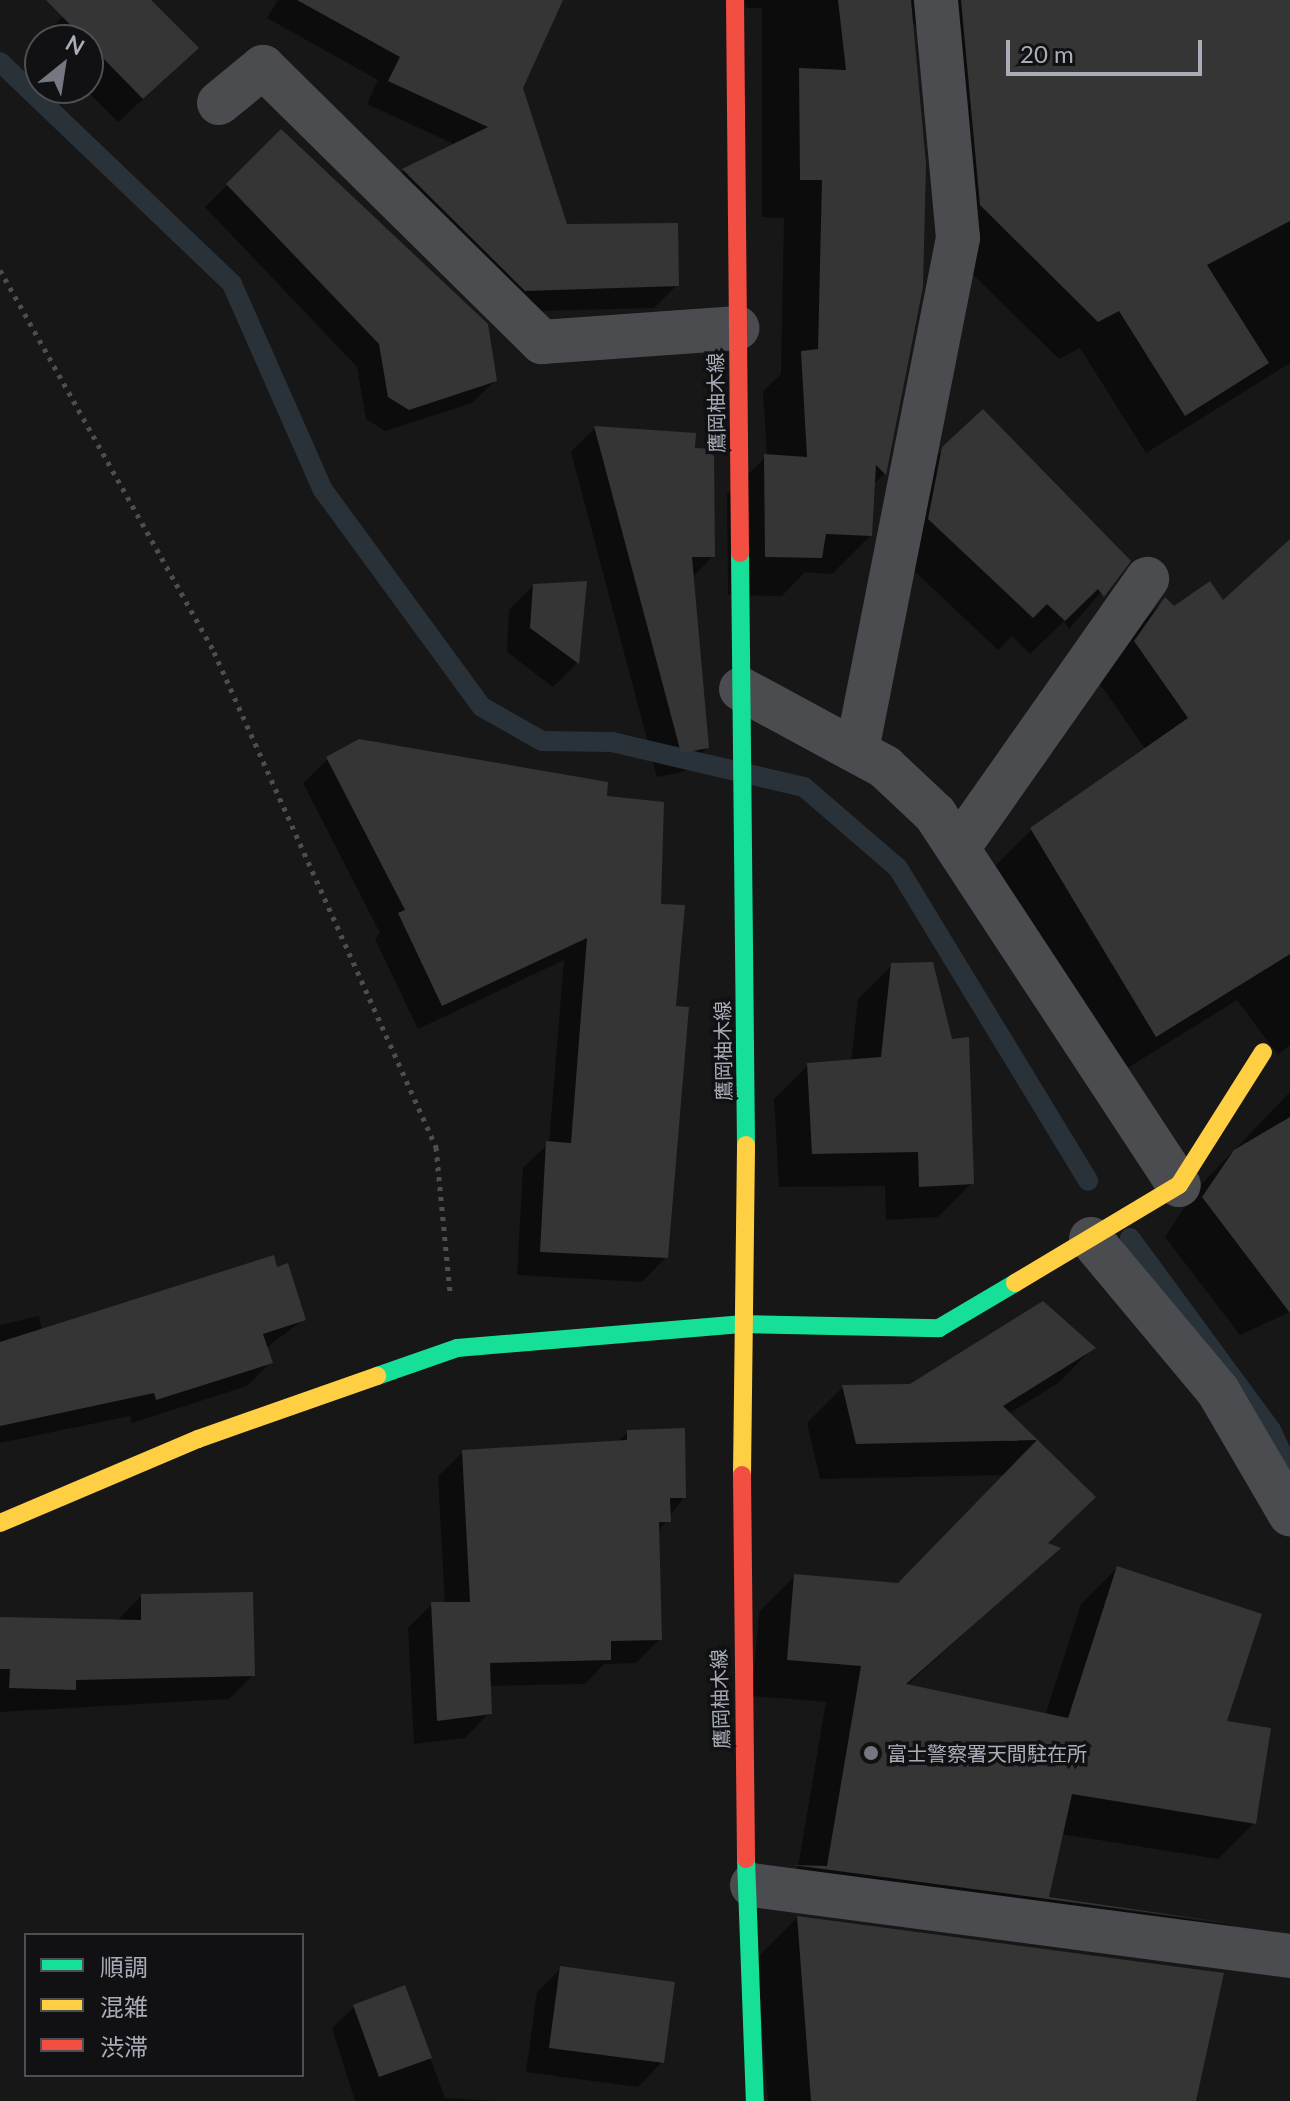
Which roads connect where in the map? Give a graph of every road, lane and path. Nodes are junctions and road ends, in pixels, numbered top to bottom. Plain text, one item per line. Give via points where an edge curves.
1 (735, 0) edge
2 (936, 0) edge
3 (219, 103) dead end
4 (0, 270) edge
5 (738, 328) junction
6 (1147, 579) dead end
7 (742, 698) junction
8 (857, 750) junction
9 (958, 848) junction
10 (1263, 1052) dead end
11 (1179, 1185) junction
12 (1091, 1239) junction
13 (741, 1324) junction
14 (457, 1348) junction
15 (1290, 1514) edge
16 (0, 1523) edge
17 (752, 1885) junction
18 (1290, 1956) edge
19 (755, 2101) edge

1 - 5 main road, 鷹岡柚木線
2 - 8 street via 958,238
3 - 5 street via 263,67 542,342
4 - 14 path via 214,652 436,1147
5 - 7 main road, 鷹岡柚木線
6 - 9 street
7 - 8 street
7 - 13 main road, 鷹岡柚木線 via 746,1139
8 - 9 street via 935,814
9 - 11 street
10 - 11 main road
11 - 12 main road
12 - 13 main road via 939,1328
12 - 15 street via 1218,1391
13 - 14 main road
13 - 17 main road, 鷹岡柚木線 via 740,1675
14 - 16 main road via 198,1439
17 - 18 street
17 - 19 main road, 鷹岡柚木線

